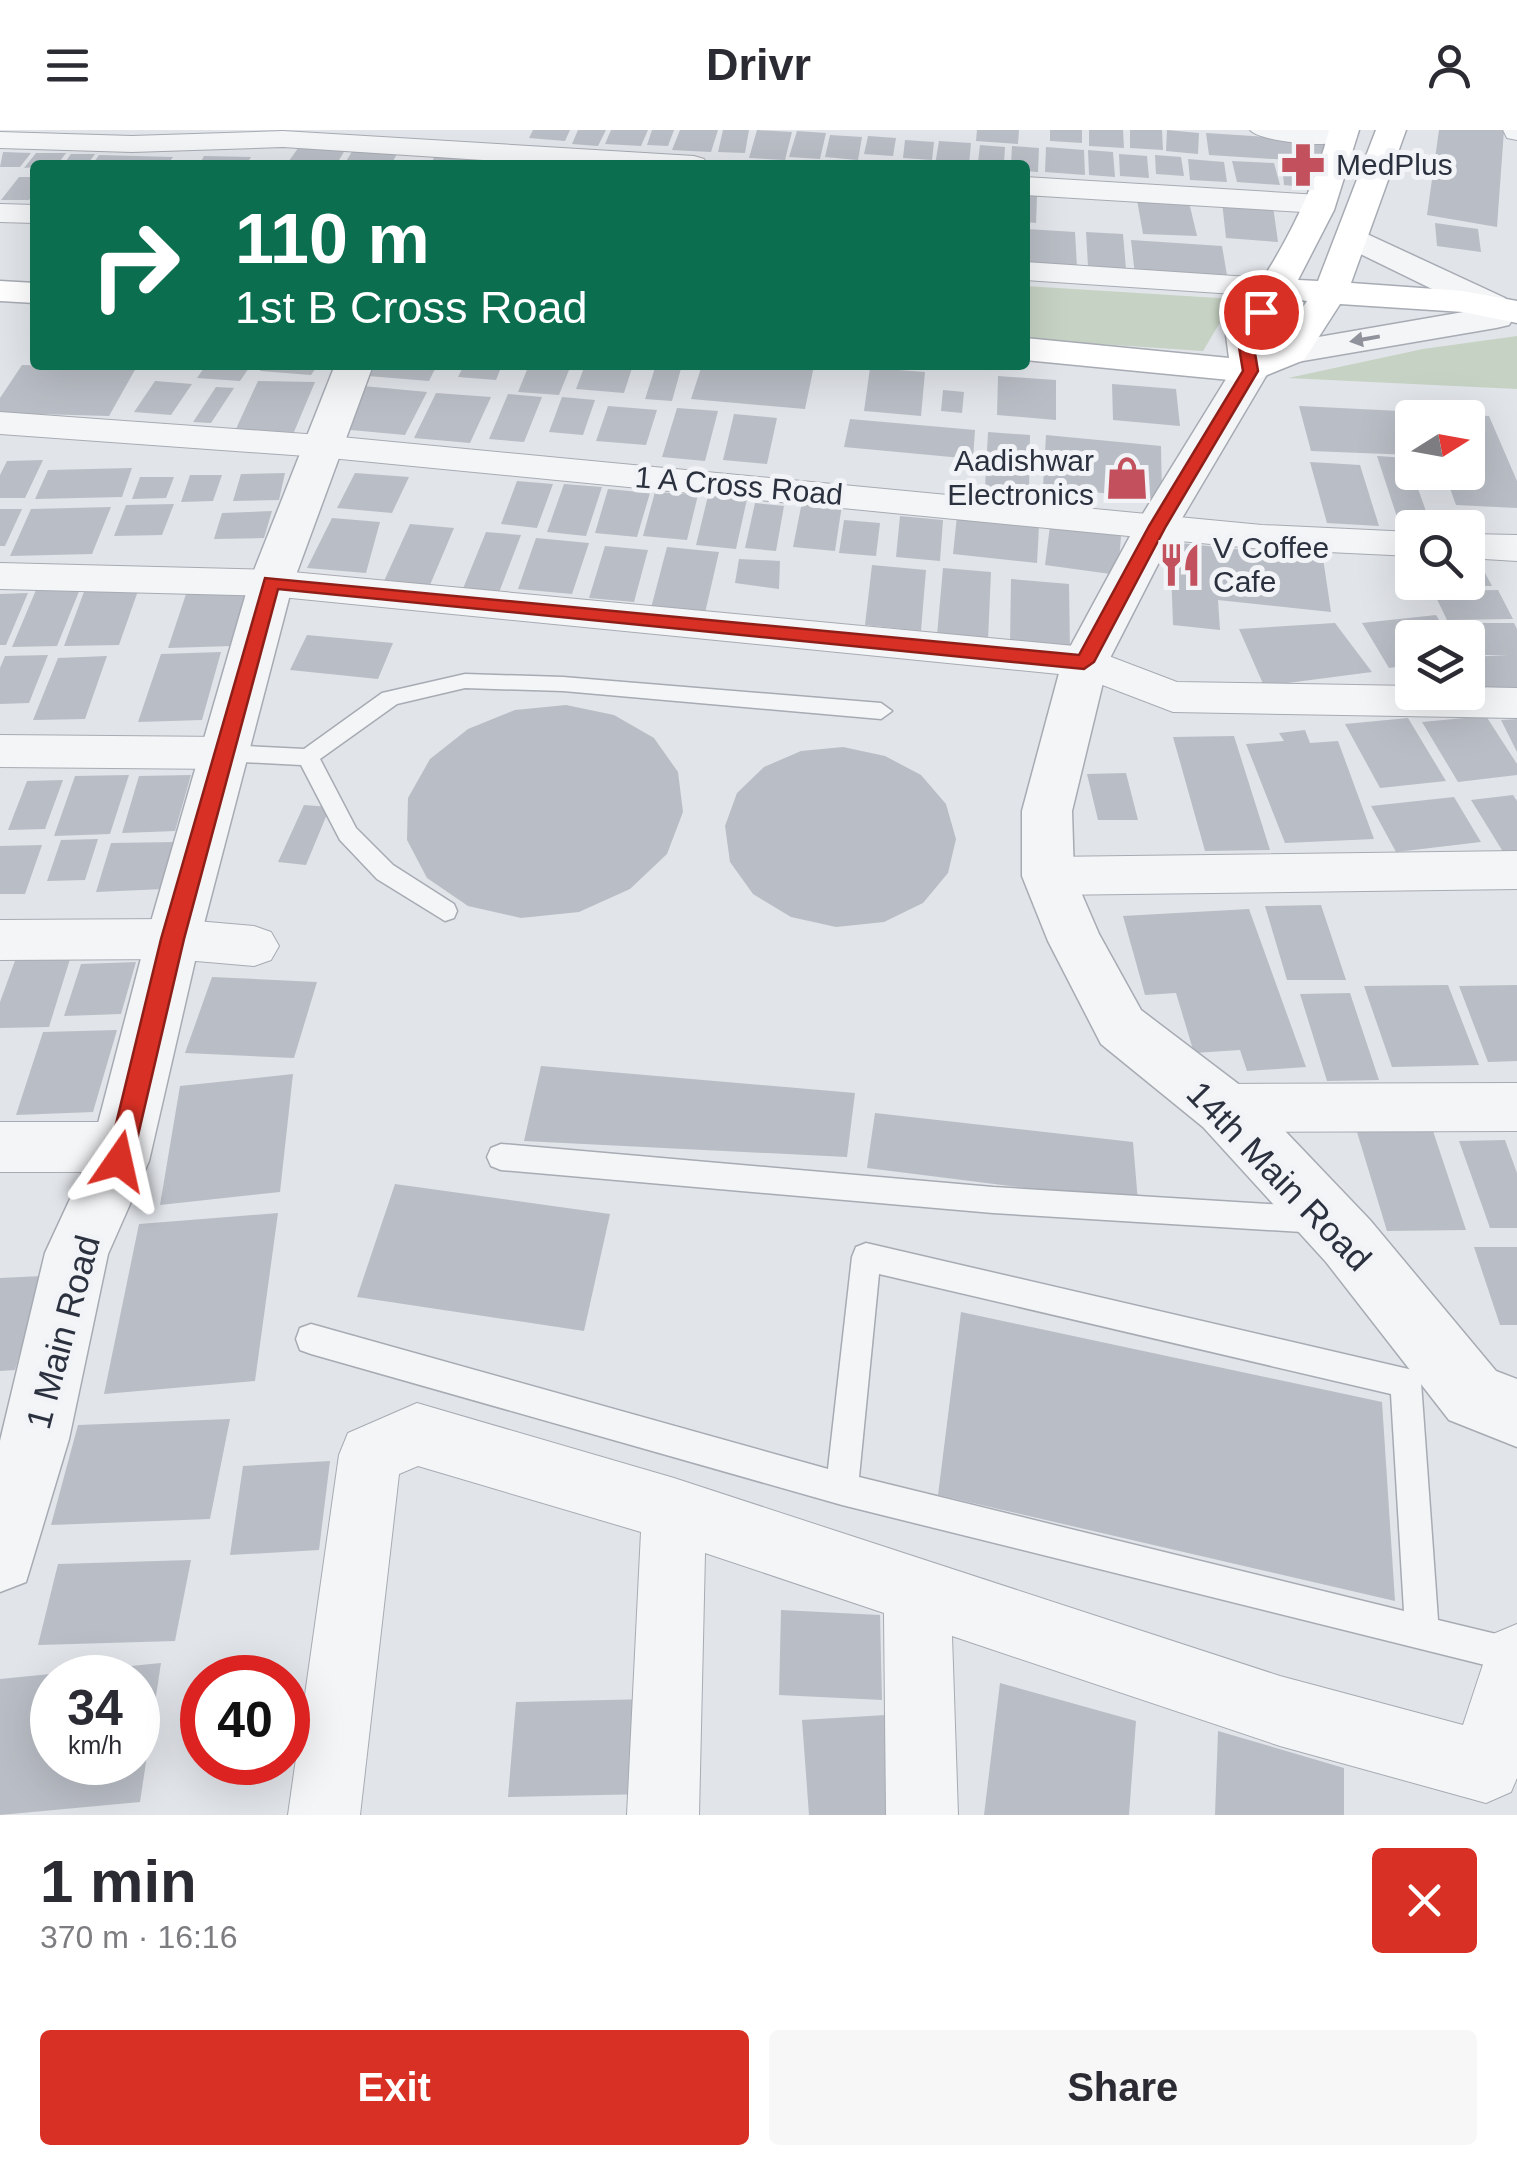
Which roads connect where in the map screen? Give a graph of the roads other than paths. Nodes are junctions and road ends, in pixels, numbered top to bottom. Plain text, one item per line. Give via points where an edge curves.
1 (1264, 130) edge
2 (1390, 130) edge
3 (1344, 134) edge
4 (286, 135) edge
5 (139, 137) edge
6 (0, 140) edge
7 (267, 160) edge
8 (626, 160) edge
9 (1030, 186) edge
10 (1319, 204) junction
11 (0, 213) edge
12 (30, 214) edge
13 (1354, 238) junction
14 (1030, 271) edge
15 (1278, 288) junction
16 (1329, 294) junction
17 (1506, 312) edge
18 (1030, 350) edge
19 (1271, 362) junction
20 (352, 370) edge
21 (0, 423) edge
22 (320, 446) junction
23 (1158, 526) junction
24 (1395, 543) edge
25 (0, 576) edge
26 (271, 582) junction
27 (1084, 662) junction
28 (1517, 702) edge
29 (881, 711) dead end
30 (0, 751) edge
31 (224, 754) junction
32 (308, 757) junction
33 (1517, 870) edge
34 (1048, 876) junction
35 (445, 910) dead end
36 (172, 939) junction
37 (0, 940) edge
38 (254, 946) dead end
39 (1517, 1107) edge
40 (1224, 1108) junction
41 (0, 1147) edge
42 (120, 1147) junction
43 (502, 1157) dead end
44 (1328, 1220) junction
45 (310, 1339) dead end
46 (1502, 1401) edge
47 (17, 1439) edge
48 (842, 1489) junction
49 (674, 1510) junction
50 (0, 1556) edge
51 (916, 1592) junction
52 (1422, 1630) junction
53 (1517, 1657) edge
54 (324, 1815) edge
55 (663, 1815) edge
56 (922, 1815) edge

1 - 3 street
2 - 13 main road
3 - 10 main road
4 - 5 street
4 - 7 street
4 - 8 street
5 - 6 street
9 - 10 street
10 - 15 main road
11 - 12 street
13 - 16 main road
13 - 17 street
14 - 15 street
15 - 16 main road
15 - 19 main road via 1244,335
16 - 17 main road via 1363,304
16 - 19 main road
17 -> 19 street
18 - 19 main road
19 - 23 street, 14th Main Road
20 - 22 street, 1 Main Road
21 - 22 street, 1 A Cross Road
22 - 23 street, 1 A Cross Road
22 - 26 street, 1 Main Road
23 - 24 street, 1 A Cross Road
23 - 27 street, 14th Main Road
25 - 26 street
26 - 27 street
26 - 31 street, 1 Main Road
27 - 28 street via 1173,698
27 - 34 street, 14th Main Road via 1047,811
29 - 32 lane via 465,681 390,698
30 - 31 street
31 - 32 lane
31 - 36 street, 1 Main Road
32 - 35 lane via 348,834 385,872
33 - 34 street
34 - 40 street, 14th Main Road via 1121,1027
36 - 37 street
36 - 38 street
36 - 42 street, 1 Main Road
39 - 40 street
40 - 44 street, 14th Main Road
41 - 42 street
42 - 47 street, 1 Main Road
43 - 44 lane via 993,1200
44 - 46 street, 14th Main Road
45 - 48 lane
47 - 50 street, 1 Main Road
48 - 52 lane
48 - 52 lane via 866,1256 1406,1382
49 - 51 street
49 - 54 street via 418,1434 370,1454
49 - 55 street
51 - 53 street via 1280,1711 1486,1767
51 - 56 street
52 - 53 lane

